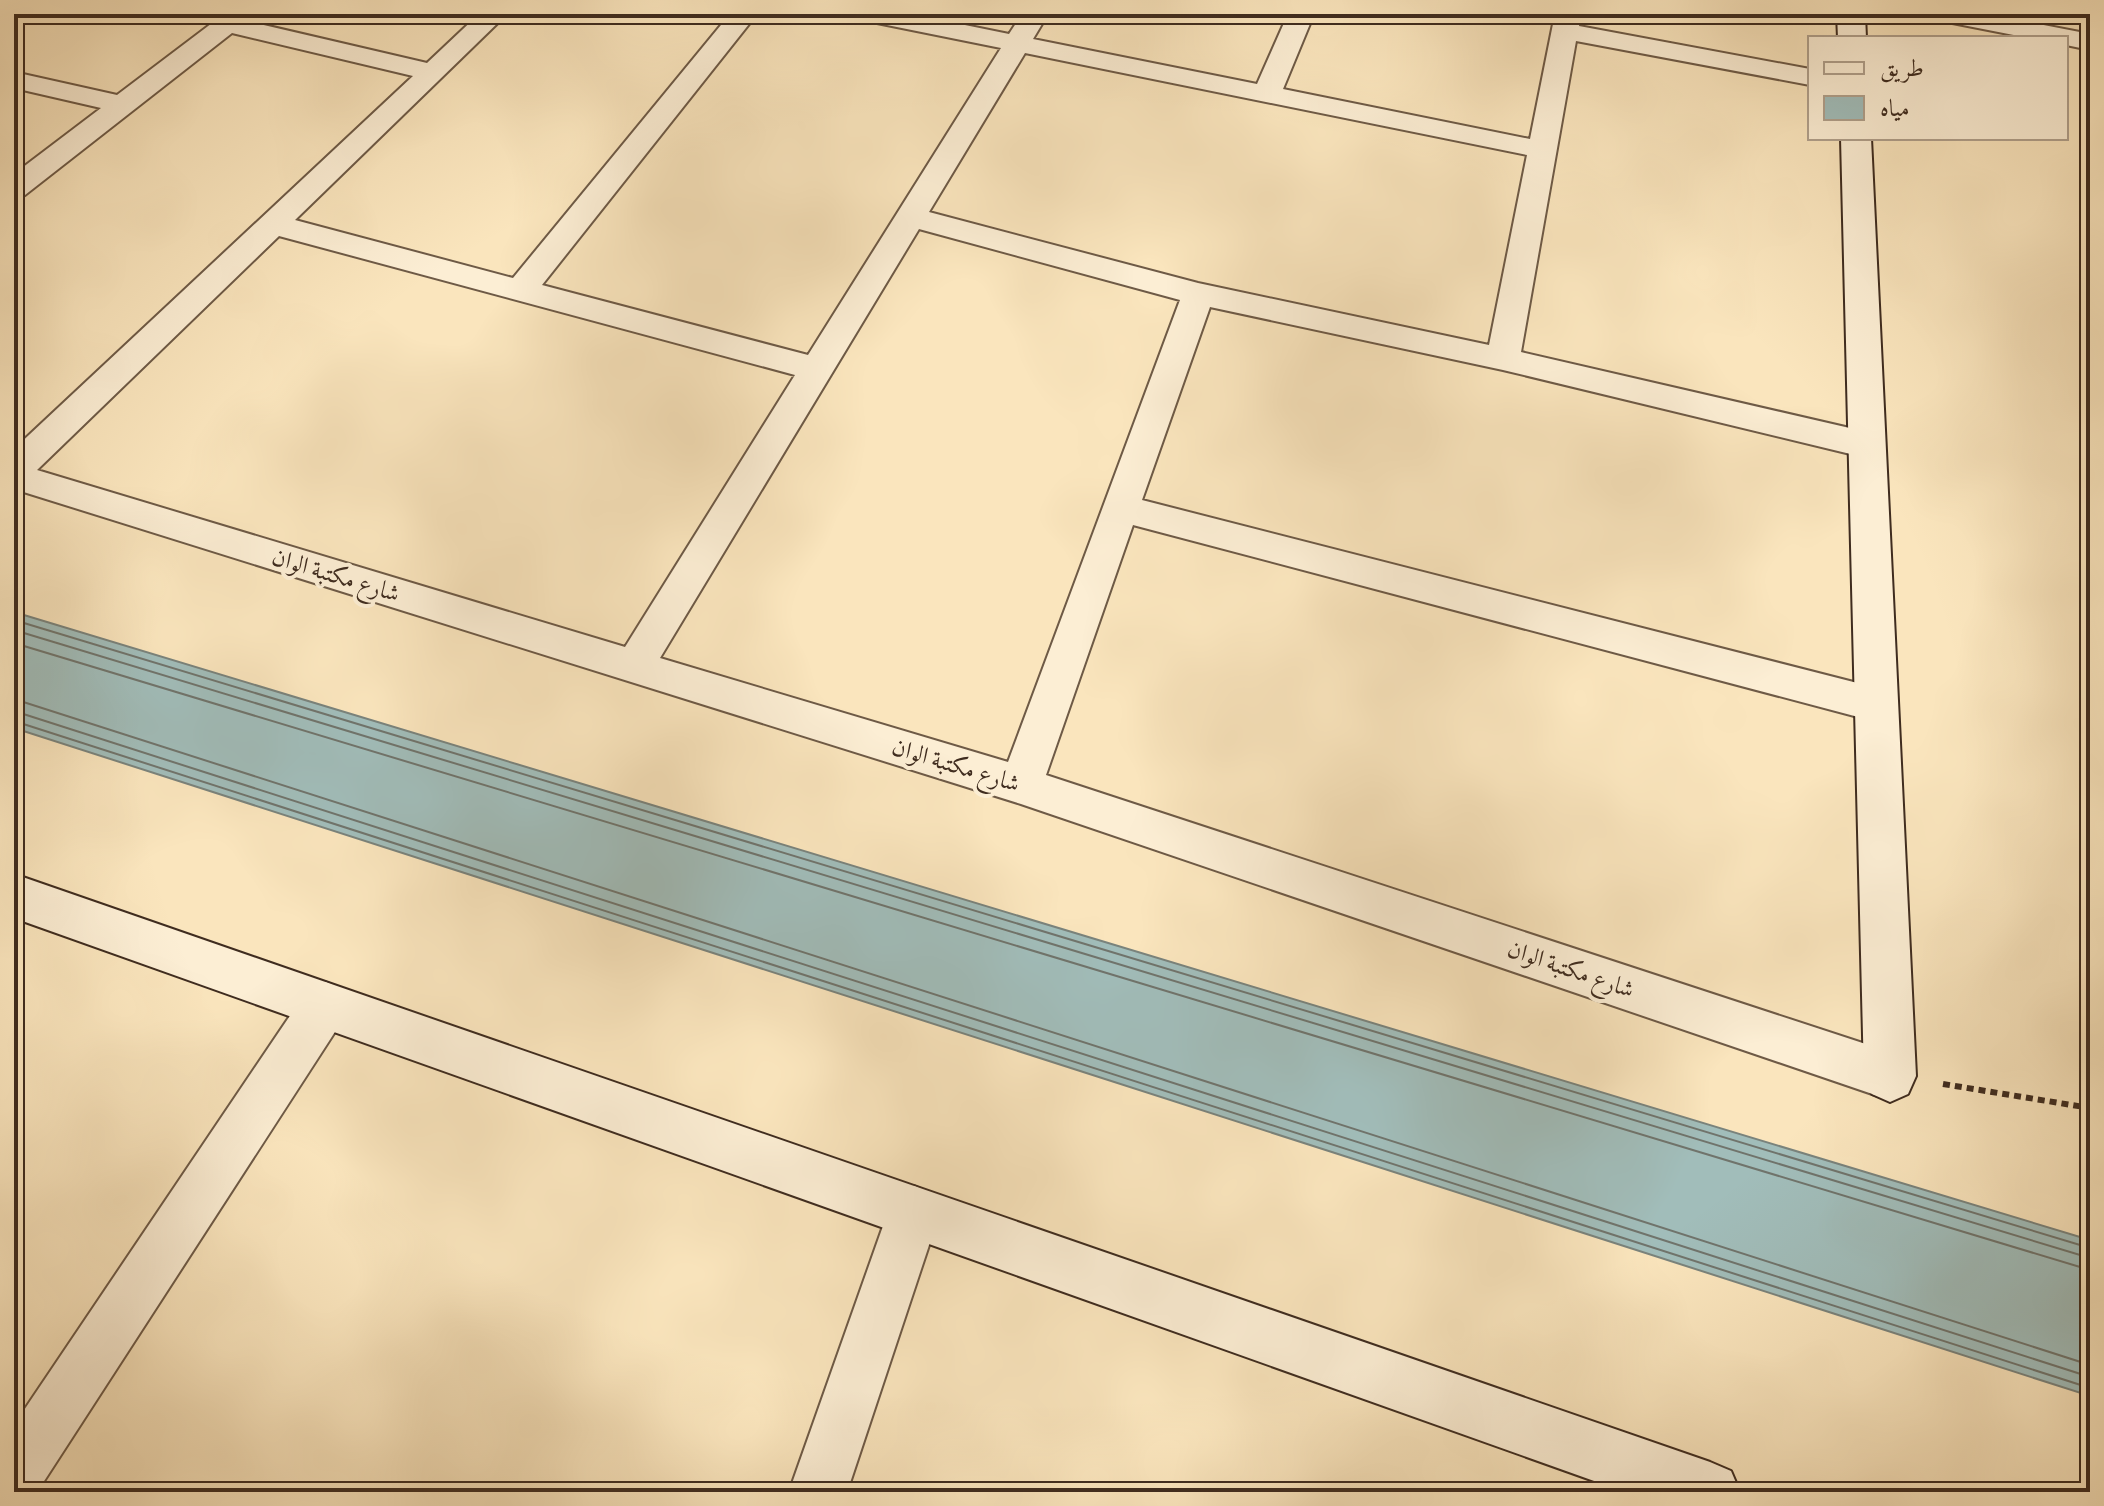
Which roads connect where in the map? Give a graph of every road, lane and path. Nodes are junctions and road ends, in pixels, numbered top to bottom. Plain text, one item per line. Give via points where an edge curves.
1 (494, 14) edge
2 (744, 14) edge
3 (872, 14) edge
4 (1035, 14) edge
5 (1301, 14) edge
6 (1851, 14) edge
7 (1946, 14) edge
8 (234, 19) edge
9 (1567, 22) edge
10 (1852, 36) edge
11 (2059, 36) edge
12 (2068, 38) edge
13 (2090, 42) edge
14 (1016, 44) junction
15 (431, 72) junction
16 (1808, 77) edge
17 (14, 80) edge
18 (1266, 96) junction
19 (123, 105) junction
20 (1856, 140) edge
21 (1543, 150) junction
22 (14, 189) edge
23 (910, 217) junction
24 (272, 224) junction
25 (519, 292) junction
26 (1198, 294) junction
27 (1503, 359) junction
28 (816, 369) junction
29 (1867, 445) junction
30 (14, 470) edge
31 (14, 476) edge
32 (1119, 508) junction
33 (634, 666) junction
34 (1877, 705) junction
35 (1021, 785) junction
36 (14, 896) edge
37 (325, 1005) junction
38 (1890, 1076) junction
39 (2090, 1108) edge
40 (914, 1212) junction
41 (14, 1475) edge
42 (14, 1487) edge
43 (25, 1492) edge
44 (818, 1492) edge
45 (1710, 1492) edge

1 - 15 street
2 - 25 street
3 - 14 street
4 - 14 street
5 - 18 street
6 - 10 street
7 - 11 street
8 - 15 street
8 - 19 street
9 - 16 street
9 - 21 street
12 - 13 street
14 - 18 street
14 - 23 street
15 - 24 street
17 - 19 street
18 - 21 street
19 - 22 street
20 - 29 street
21 - 27 street
23 - 26 street
23 - 28 street
24 - 25 street
24 - 30 street
25 - 28 street
26 - 27 street
26 - 32 street
27 - 29 street
28 - 33 street
29 - 34 street
31 - 33 street, شارع مكتبة الوان
32 - 34 street
32 - 35 street
33 - 35 street, شارع مكتبة الوان
34 - 38 street
35 - 38 street, شارع مكتبة الوان
36 - 37 street
37 - 40 street
37 - 41 street
38 - 39 path
40 - 44 street
40 - 45 street
42 - 43 street

